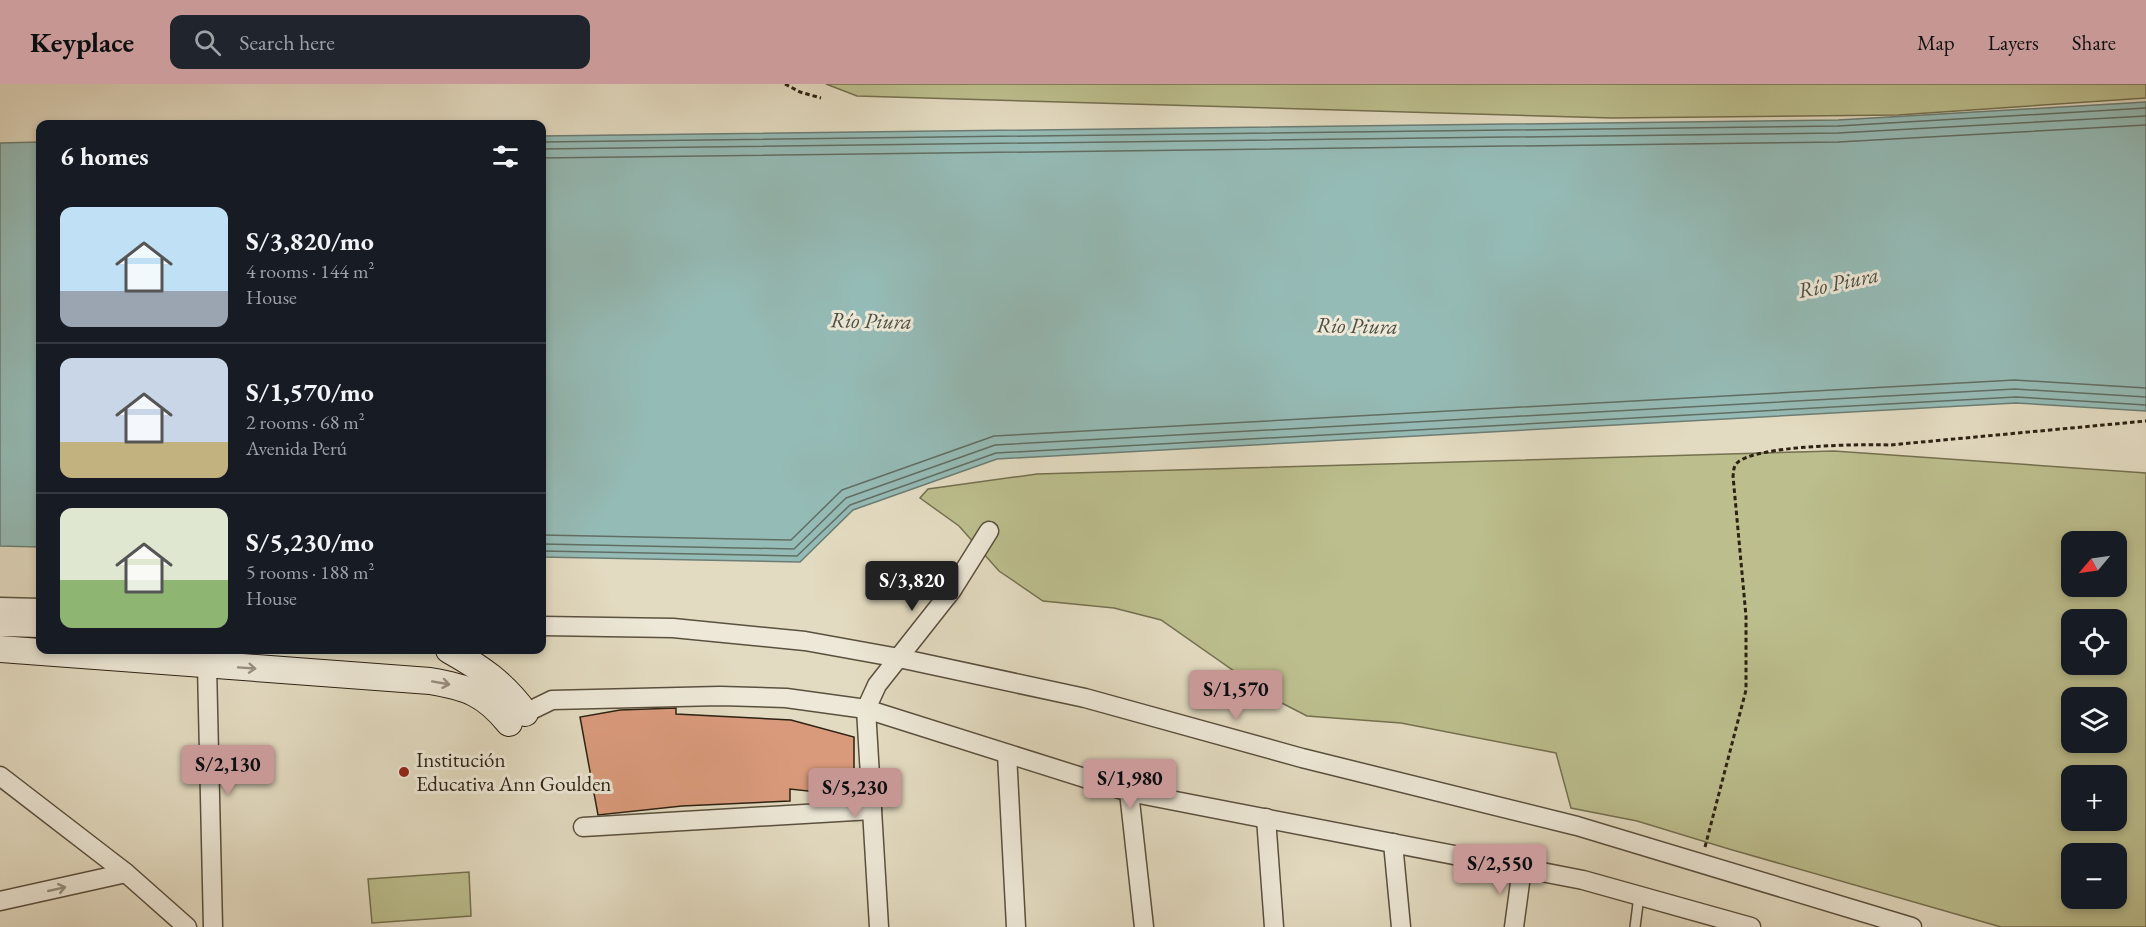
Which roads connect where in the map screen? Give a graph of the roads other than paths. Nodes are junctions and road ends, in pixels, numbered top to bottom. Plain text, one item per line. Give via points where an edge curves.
1 (989, 531) dead end
2 (0, 607) edge
3 (36, 608) edge
4 (0, 623) edge
5 (36, 624) edge
6 (546, 626) edge
7 (0, 649) edge
8 (36, 652) edge
9 (61, 654) edge
10 (456, 654) edge
11 (899, 657) junction
12 (207, 666) junction
13 (866, 709) junction
14 (517, 718) junction
15 (1007, 754) junction
16 (0, 776) edge
17 (1129, 792) junction
18 (872, 810) junction
19 (1266, 819) junction
20 (583, 827) dead end
21 (1393, 843) junction
22 (1522, 868) junction
23 (126, 873) junction
24 (1639, 896) junction
25 (0, 902) edge
26 (187, 927) edge
27 (213, 927) edge
28 (879, 927) edge
29 (1016, 927) edge
30 (1144, 927) edge
31 (1274, 927) edge
32 (1401, 927) edge
33 (1514, 927) edge
34 (1635, 927) edge
35 (1750, 927) edge
36 (1912, 927) edge

1 - 11 street via 952,590
2 - 3 street
4 - 5 main road
6 - 11 street via 673,628 805,641
7 - 8 main road
9 - 12 main road
10 - 14 main road via 499,682
11 - 13 street via 877,685
11 - 36 street via 1085,698 1302,758 1578,826
12 -> 14 main road via 430,681 481,696
12 - 27 street
13 - 14 street via 786,698 720,696 552,700
13 - 15 street
13 - 18 street
15 - 17 street
15 - 29 street
16 - 23 street
17 - 19 street
17 - 30 street
18 - 20 street
18 - 28 street
19 - 21 street
19 - 31 street
21 - 22 street
21 - 32 street
22 - 24 street
22 - 33 street
25 -> 23 street
23 - 26 street
24 - 34 lane
24 - 35 street

